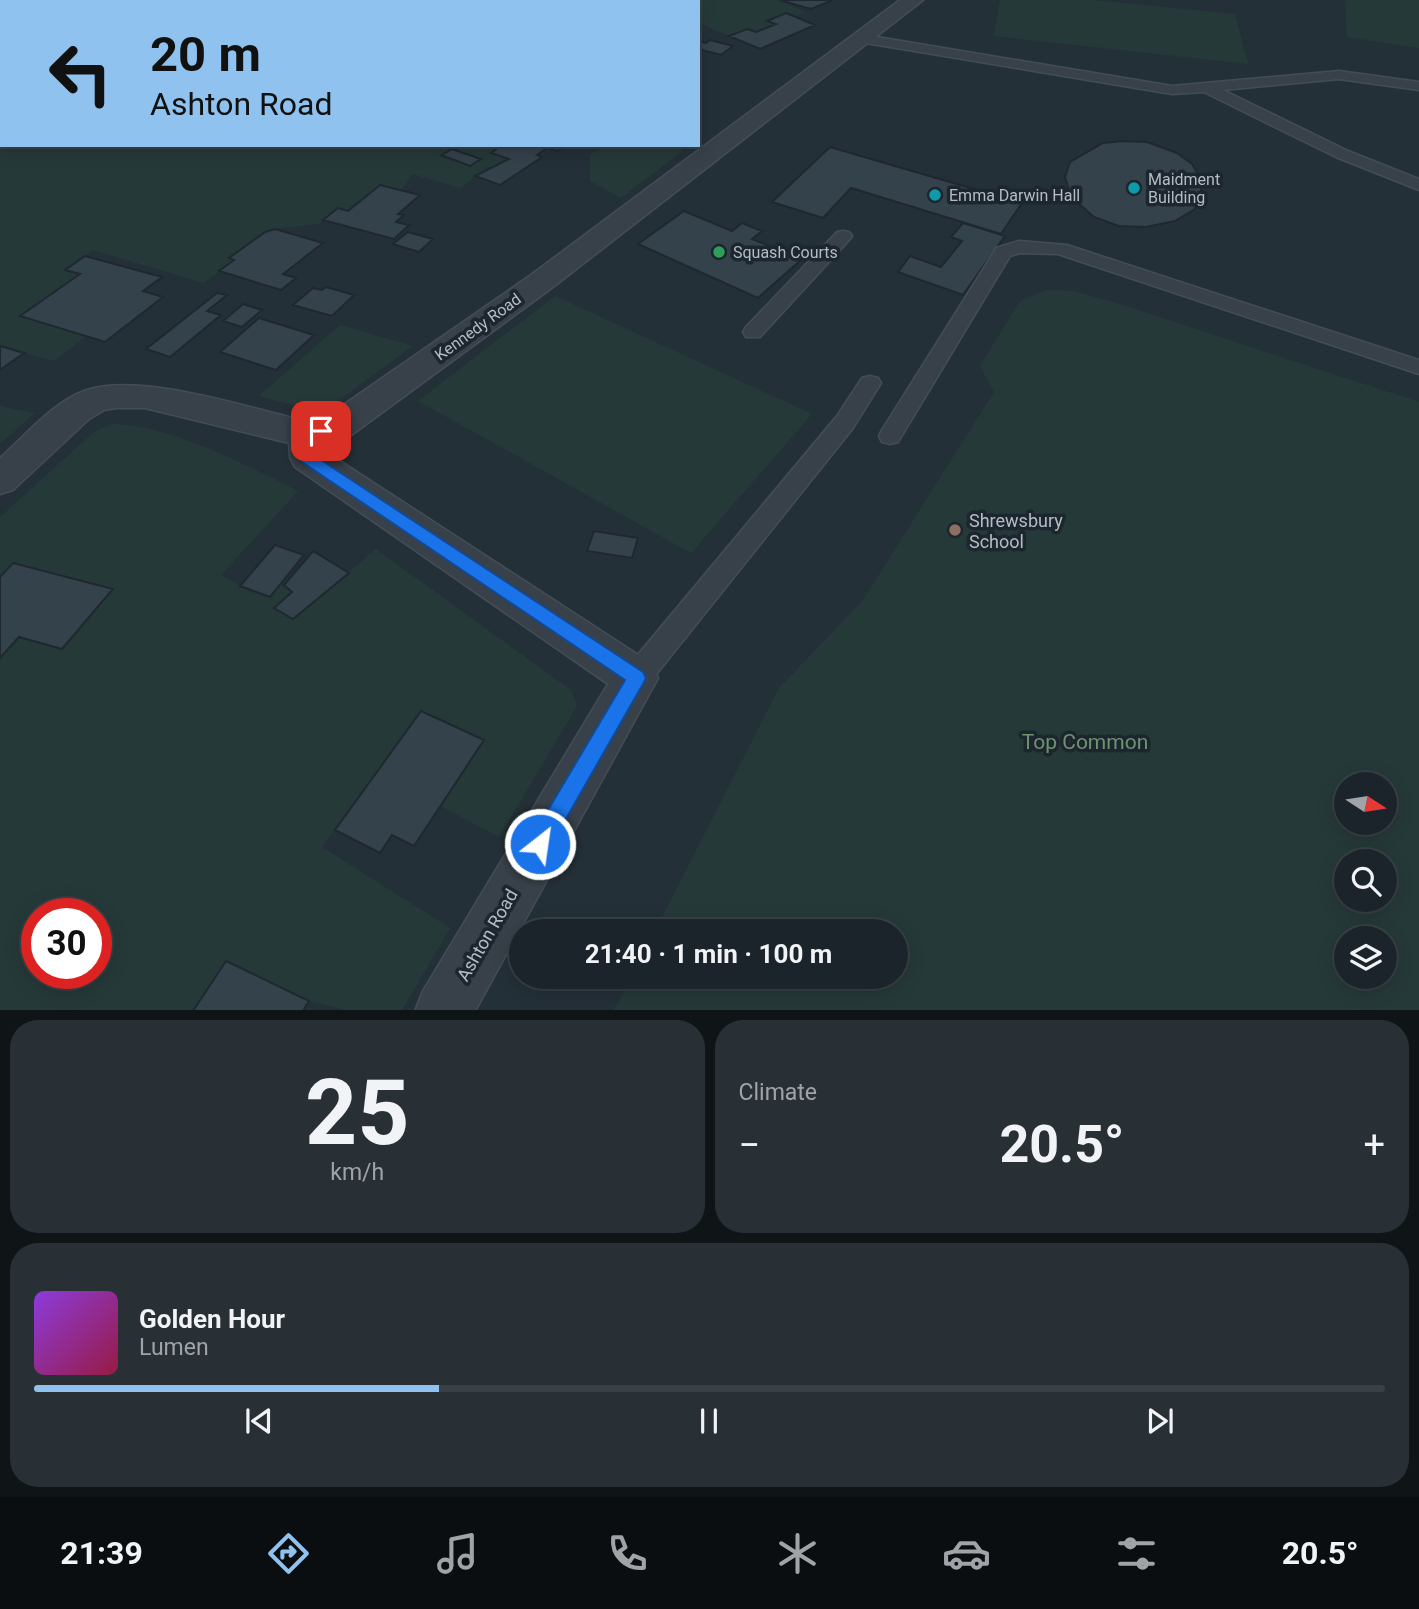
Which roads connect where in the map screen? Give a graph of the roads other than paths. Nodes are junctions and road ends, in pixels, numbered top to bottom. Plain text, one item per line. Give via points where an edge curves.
1 (913, 0) edge
2 (865, 38) junction
3 (1419, 86) edge
4 (1205, 87) junction
5 (1419, 185) edge
6 (843, 236) dead end
7 (752, 332) dead end
8 (1419, 367) edge
9 (870, 383) dead end
10 (306, 434) junction
11 (890, 436) dead end
12 (0, 480) edge
13 (636, 678) junction
14 (443, 1010) edge

1 - 2 street, Kennedy Road
2 - 4 lane via 1172,90
2 - 10 street, Kennedy Road via 337,428
3 - 4 lane via 1339,75
4 - 5 lane via 1342,154
6 - 7 lane
8 - 11 lane via 1060,249 1019,247 1003,252
9 - 13 lane via 845,422
10 - 12 street, Kennedy Road via 145,397 116,396 95,400 78,410
10 - 13 street via 308,458
13 - 14 street, Ashton Road

